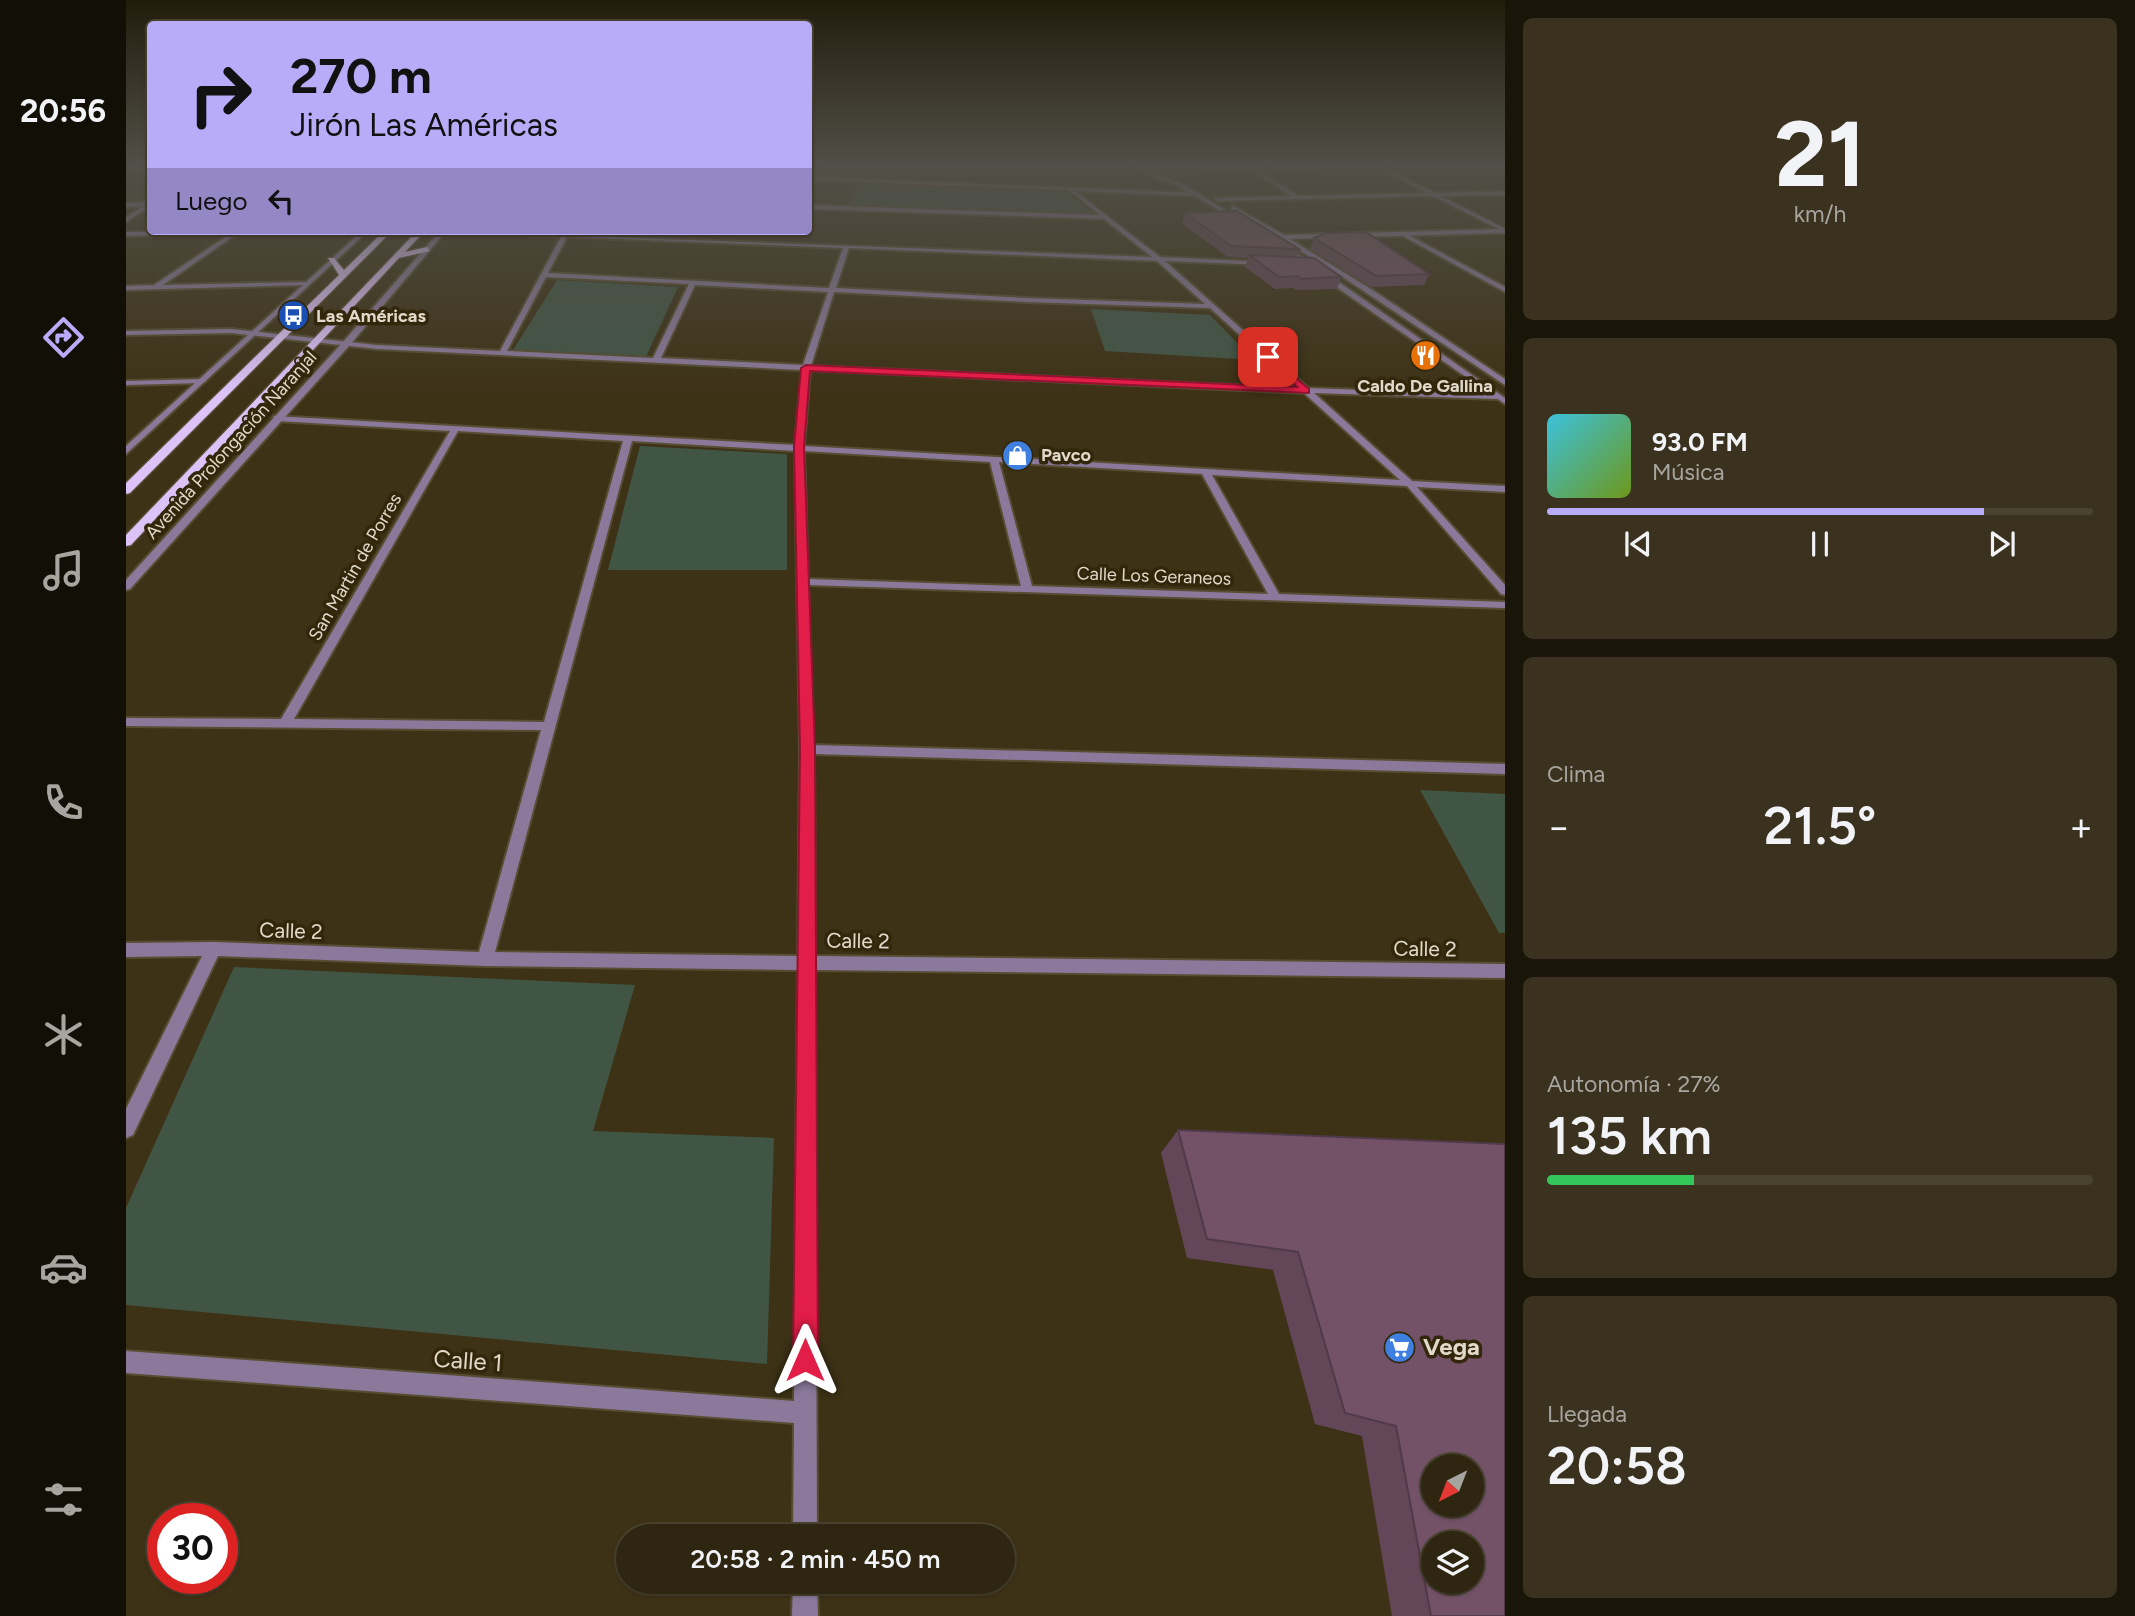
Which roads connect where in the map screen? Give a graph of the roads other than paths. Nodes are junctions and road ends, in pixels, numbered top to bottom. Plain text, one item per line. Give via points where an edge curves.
1 (222, 241) edge
2 (353, 241) edge
3 (377, 241) edge
4 (412, 241) edge
5 (434, 241) edge
6 (562, 241) edge
7 (770, 241) edge
8 (1137, 241) edge
9 (1272, 241) edge
10 (1291, 241) edge
11 (1416, 241) edge
12 (846, 247) junction
13 (428, 249) junction
14 (399, 256) junction
15 (1159, 259) junction
16 (331, 260) junction
17 (1270, 264) edge
18 (1298, 265) edge
19 (1311, 265) junction
20 (343, 275) junction
21 (544, 275) junction
22 (1505, 277) edge
23 (1482, 278) junction
24 (692, 282) junction
25 (306, 284) junction
26 (126, 288) edge
27 (155, 288) junction
28 (831, 289) junction
29 (1505, 290) edge
30 (1210, 306) junction
31 (126, 333) edge
32 (252, 333) junction
33 (279, 338) junction
34 (317, 341) junction
35 (346, 344) junction
36 (502, 353) junction
37 (656, 360) junction
38 (806, 368) junction
39 (202, 382) junction
40 (126, 383) edge
41 (1505, 383) edge
42 (1306, 391) junction
43 (1501, 399) edge
44 (277, 418) junction
45 (456, 429) junction
46 (628, 439) junction
47 (799, 447) junction
48 (126, 451) edge
49 (994, 459) junction
50 (1205, 471) junction
51 (1409, 484) junction
52 (1505, 489) edge
53 (126, 490) edge
54 (126, 542) edge
55 (802, 582) junction
56 (126, 587) edge
57 (1027, 589) junction
58 (1505, 592) edge
59 (1276, 598) junction
60 (1505, 605) edge
61 (126, 722) edge
62 (286, 722) junction
63 (549, 726) junction
64 (807, 749) junction
65 (1505, 769) edge
66 (126, 950) edge
67 (213, 950) junction
68 (485, 959) junction
69 (806, 962) junction
70 (1505, 971) edge
71 (126, 1129) edge
72 (126, 1362) edge
73 (805, 1413) junction
74 (805, 1524) edge
75 (805, 1594) edge
76 (805, 1616) edge

1 - 27 street
2 - 16 street
3 - 20 main road, Avenida Prolongación Naranjal
4 - 14 main road, Avenida Prolongación Naranjal
5 - 13 street, Avenida Prolongación Naranjal
6 - 21 street
7 - 12 street
8 - 15 street
9 - 19 street
10 - 41 street
11 - 23 street
12 - 15 street
12 - 28 street
13 - 14 main road
13 - 35 street, Avenida Prolongación Naranjal
14 - 34 main road, Avenida Prolongación Naranjal
15 - 17 street
15 - 30 street
16 - 20 main road
16 - 25 street
18 - 19 street
19 - 43 street
20 - 33 main road, Avenida Prolongación Naranjal
21 - 24 street
21 - 36 street
22 - 23 street
23 - 29 street
24 - 28 street
24 - 37 street
25 - 27 street
25 - 32 street
26 - 27 street
28 - 30 street
28 - 38 street
30 - 42 street
31 - 32 street
32 - 33 street
32 - 39 street
33 - 34 street
33 - 53 main road, Avenida Prolongación Naranjal
34 - 35 street
34 - 54 main road, Avenida Prolongación Naranjal
35 - 36 street
35 - 44 street, Avenida Prolongación Naranjal
36 - 37 street
37 - 38 street
38 - 42 street
38 - 47 street
39 - 40 street
39 - 48 street
42 - 43 street
42 - 51 street
44 - 45 street
44 - 56 street, Avenida Prolongación Naranjal
45 - 46 street
45 - 62 street, San Martin de Porres
46 - 47 street
46 - 63 street
47 - 49 street
47 - 55 street
49 - 50 street
49 - 57 street
50 - 51 street
50 - 59 street
51 - 52 street
51 - 58 street
55 - 57 street, Calle Los Geraneos
55 - 64 street
57 - 59 street, Calle Los Geraneos
59 - 60 street, Calle Los Geraneos
61 - 62 street
62 - 63 street
63 - 68 street
64 - 65 street
64 - 69 street
66 - 67 street, Calle 2
67 - 68 street, Calle 2
67 - 71 street
68 - 69 street, Calle 2
69 - 70 street, Calle 2
69 - 73 street
72 - 73 street, Calle 1
73 - 74 street
75 - 76 street

